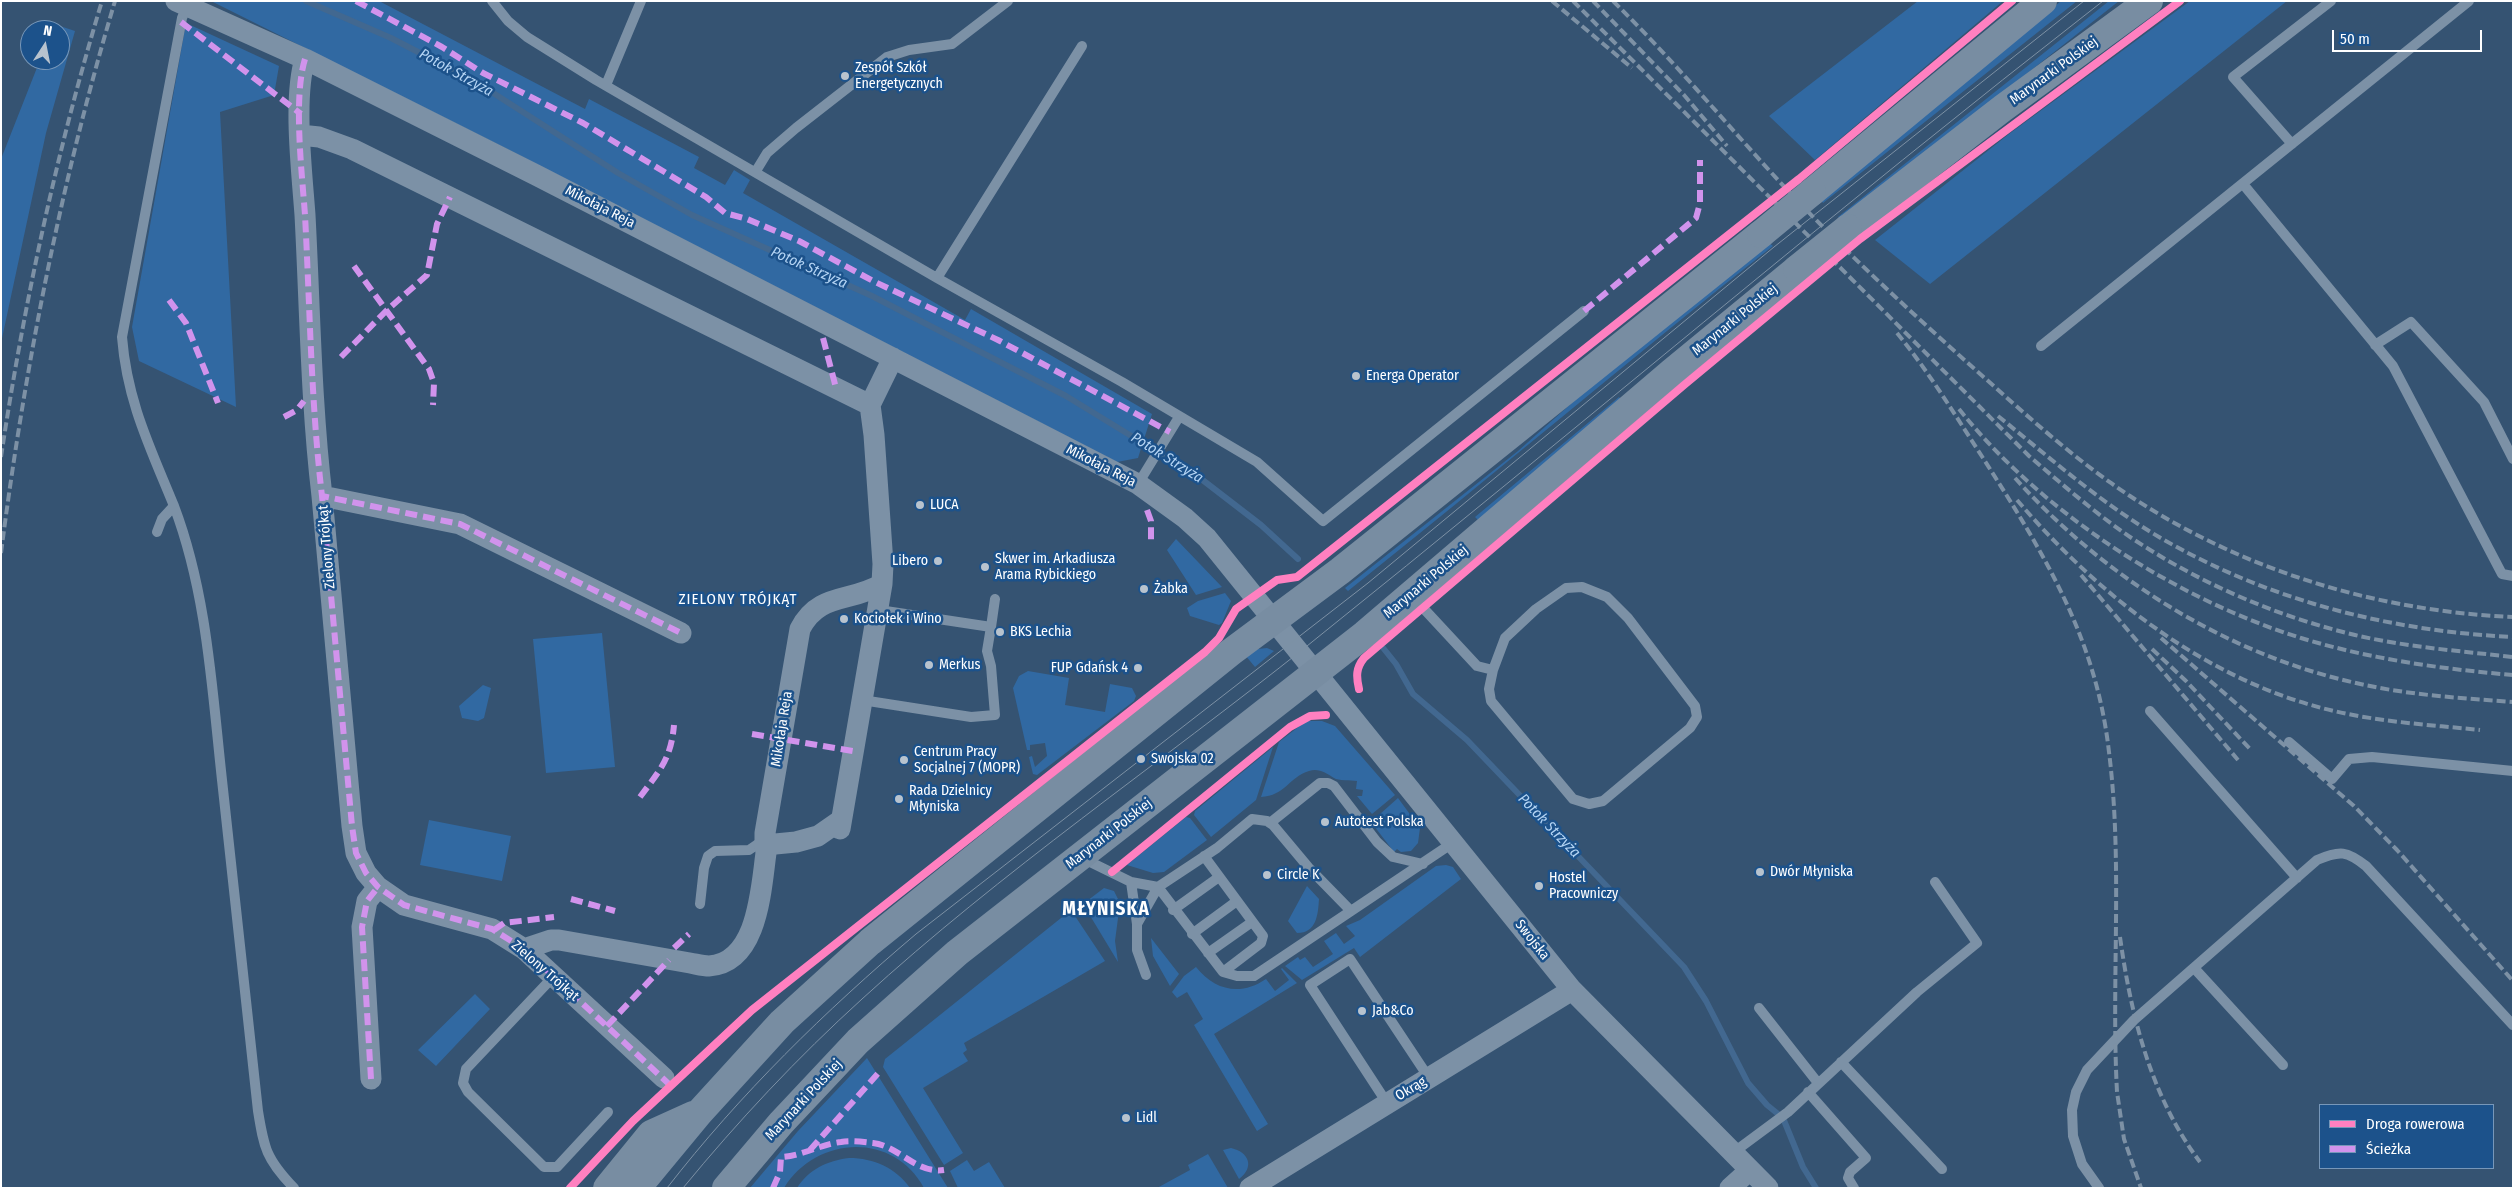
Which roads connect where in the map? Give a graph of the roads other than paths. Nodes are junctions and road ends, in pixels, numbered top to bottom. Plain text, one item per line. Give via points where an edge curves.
1 (492, 1) edge
2 (641, 1) edge
3 (1008, 1) edge
4 (2043, 1) edge
5 (2149, 1) edge
6 (2331, 1) edge
7 (2464, 3) edge
8 (181, 4) edge
9 (1082, 46) dead end
10 (305, 59) junction
11 (606, 85) junction
12 (300, 135) junction
13 (2292, 144) junction
14 (756, 171) junction
15 (2243, 184) junction
16 (937, 278) junction
17 (1584, 311) dead end
18 (2376, 345) junction
19 (2041, 346) dead end
20 (894, 358) junction
21 (870, 405) junction
22 (1179, 417) junction
23 (2513, 459) edge
24 (1138, 484) junction
25 (322, 496) junction
26 (174, 506) junction
27 (157, 532) dead end
28 (2513, 576) edge
29 (882, 584) junction
30 (1410, 594) junction
31 (996, 599) dead end
32 (879, 610) junction
33 (1273, 620) junction
34 (991, 627) junction
35 (681, 633) dead end
36 (1493, 670) junction
37 (1316, 673) junction
38 (862, 700) junction
39 (2150, 711) dead end
40 (2289, 742) dead end
41 (2513, 771) edge
42 (1270, 823) junction
43 (765, 842) junction
44 (1454, 842) junction
45 (1204, 856) junction
46 (1080, 857) junction
47 (1423, 864) junction
48 (1219, 877) junction
49 (2297, 878) junction
50 (1131, 882) junction
51 (1935, 882) dead end
52 (1158, 886) junction
53 (378, 887) junction
54 (1237, 901) junction
55 (700, 904) dead end
56 (1173, 910) junction
57 (1350, 911) junction
58 (1252, 922) junction
59 (1137, 924) junction
60 (1192, 934) junction
61 (524, 949) junction
62 (1208, 953) junction
63 (2195, 969) junction
64 (1223, 972) junction
65 (1146, 975) dead end
66 (554, 976) junction
67 (1572, 990) junction
68 (1759, 1008) dead end
69 (2513, 1025) edge
70 (1841, 1062) junction
71 (2283, 1065) dead end
72 (664, 1078) dead end
73 (1429, 1078) junction
74 (371, 1079) dead end
75 (1818, 1082) junction
76 (1808, 1092) junction
77 (1387, 1104) junction
78 (608, 1112) dead end
79 (699, 1112) junction
80 (1734, 1152) junction
81 (1942, 1169) dead end
82 (1750, 1170) junction
83 (294, 1188) edge
84 (607, 1188) edge
85 (637, 1188) edge
86 (726, 1188) edge
87 (1250, 1188) edge
88 (1730, 1188) edge
89 (1768, 1188) edge
90 (1854, 1188) edge
91 (2099, 1188) edge

1 - 11 lane via 527,37
2 - 11 lane
3 - 14 lane via 952,44 909,50 887,57 796,128 768,153
4 - 33 main road, bridge via 1812,192 1340,572
5 - 30 main road, Marynarki Polskiej, bridge via 1987,120 1848,228 1664,378
6 - 13 lane via 2233,77
7 - 13 lane
8 - 10 street, Mikołaja Reja
8 - 26 lane via 182,18 122,337 124,368 134,409
9 - 16 lane
10 - 12 street via 301,71
10 - 20 street, Mikołaja Reja
11 - 14 lane
12 - 21 street via 319,137 352,149
12 - 25 street
13 - 15 lane
14 - 16 lane
15 - 18 lane
15 - 19 lane
16 - 22 lane
17 - 22 lane via 1323,521 1257,462
18 - 23 lane via 2411,322 2484,402
18 - 28 lane via 2393,366 2502,574
20 - 21 street
20 - 24 street, Mikołaja Reja
21 - 29 street
22 - 24 lane
24 - 33 street, Mikołaja Reja via 1207,538
25 - 35 street, Zielony Trójkąt via 460,524
25 - 53 street, Zielony Trójkąt via 354,844 366,873
26 - 27 lane via 162,519
26 - 83 lane via 188,543 198,591 215,712 264,1148
29 - 32 street
29 - 43 street, Mikołaja Reja via 870,591 819,606 806,617 800,629
30 - 36 lane via 1477,666
30 - 37 main road, Marynarki Polskiej
31 - 34 lane
32 - 34 lane
32 - 38 street
33 - 37 street, Mikołaja Reja
33 - 79 main road via 870,942 782,1022
34 - 38 lane via 987,651 995,715 972,717
36 - 36 lane via 1505,638 1536,609 1566,588 1582,587 1607,597 1628,618 1695,706 1697,716 1690,728 1603,801 1589,804 1573,799 1491,701 1489,689
37 - 44 street, Swojska
37 - 46 main road, Marynarki Polskiej
38 - 43 street via 841,825 796,842
39 - 49 lane
40 - 41 lane via 2332,780 2349,759 2372,757
42 - 45 lane via 1252,819
42 - 47 lane via 1320,783 1328,783 1334,786 1377,842 1394,857
42 - 57 lane
43 - 55 lane via 749,850 715,851 708,856
43 - 61 street, Mikołaja Reja via 753,930 730,960 709,966 690,964 559,940
44 - 47 lane
44 - 67 street, Swojska
45 - 48 lane
45 - 52 lane
46 - 50 lane
46 - 86 main road, Marynarki Polskiej via 957,953 858,1041 781,1123
47 - 57 lane
48 - 54 lane
48 - 56 lane
49 - 63 lane
49 - 69 lane via 2317,860 2334,852 2351,855 2366,866
50 - 52 lane
50 - 59 lane
51 - 70 lane via 1977,943 1917,992
52 - 56 lane
52 - 59 lane
53 - 61 street, Zielony Trójkąt via 404,905 492,929
53 - 74 street via 367,901 362,926
54 - 58 lane
54 - 60 lane
56 - 60 lane
57 - 64 lane via 1254,976
58 - 62 lane
58 - 64 lane via 1263,936 1261,943
59 - 65 lane via 1138,950
60 - 62 lane
61 - 66 street, Zielony Trójkąt
62 - 64 lane
63 - 71 lane
63 - 91 lane via 2134,1020 2087,1070 2076,1092 2072,1110 2073,1136 2082,1164
66 - 72 street, Zielony Trójkąt
66 - 78 lane via 466,1069 463,1083 468,1092 544,1167 557,1167
67 - 73 street, Okrąg
67 - 80 street, Swojska
68 - 75 lane
70 - 75 lane
70 - 81 lane
73 - 77 street, Okrąg
73 - 77 lane via 1350,958 1310,985
75 - 76 lane
76 - 80 lane via 1788,1112
76 - 90 lane via 1866,1158 1850,1172 1848,1178
77 - 87 street, Okrąg
79 - 84 main road via 651,1134
79 - 85 main road
80 - 82 street, Swojska
82 - 88 street
82 - 89 street, Swojska

